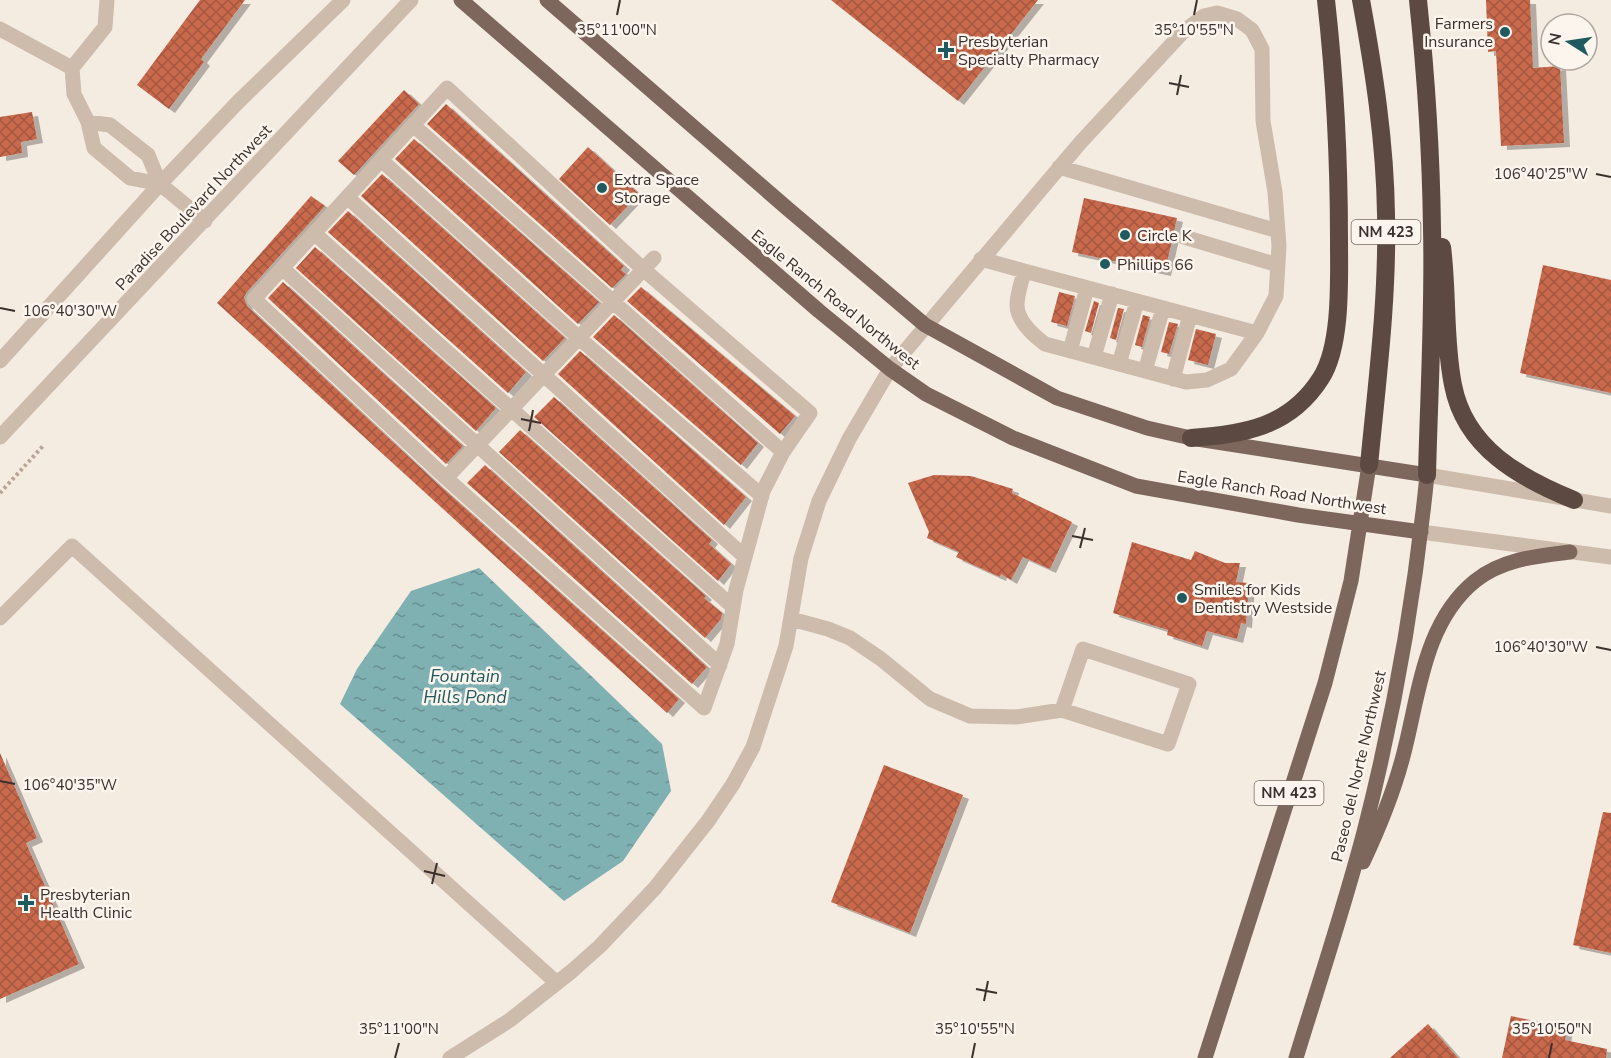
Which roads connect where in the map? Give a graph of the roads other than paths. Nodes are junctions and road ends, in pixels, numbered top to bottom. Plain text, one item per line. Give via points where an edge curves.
1 (107, 0) edge
2 (343, 0) edge
3 (411, 0) edge
4 (461, 0) edge
5 (547, 0) edge
6 (1326, 0) edge
7 (1361, 0) edge
8 (1418, 0) edge
9 (0, 28) edge
10 (72, 68) junction
11 (1427, 95) junction
12 (88, 122) junction
13 (413, 125) junction
14 (381, 160) junction
15 (1059, 167) junction
16 (160, 184) junction
17 (347, 197) junction
18 (205, 221) junction
19 (1278, 231) junction
20 (314, 233) junction
21 (1184, 237) dead end
22 (981, 259) junction
23 (648, 264) junction
24 (1278, 265) junction
25 (282, 268) junction
26 (1024, 271) junction
27 (1087, 288) junction
28 (1112, 294) junction
29 (1137, 301) junction
30 (611, 302) junction
31 (1163, 308) junction
32 (1190, 315) junction
33 (926, 325) junction
34 (1257, 333) junction
35 (579, 338) junction
36 (1070, 351) junction
37 (1094, 357) junction
38 (0, 361) edge
39 (1119, 364) junction
40 (890, 369) junction
41 (1145, 371) junction
42 (544, 375) junction
43 (1173, 379) junction
44 (511, 411) junction
45 (0, 437) edge
46 (1191, 438) junction
47 (477, 445) junction
48 (783, 452) junction
49 (1369, 465) junction
50 (1427, 475) junction
51 (446, 478) junction
52 (762, 496) junction
53 (1574, 500) junction
54 (1611, 506) edge
55 (1361, 524) junction
56 (1421, 532) junction
57 (1570, 552) junction
58 (745, 557) junction
59 (1611, 557) edge
60 (732, 607) junction
61 (0, 618) edge
62 (790, 619) junction
63 (720, 665) junction
64 (1062, 710) junction
65 (1341, 912) junction
66 (557, 983) junction
67 (450, 1058) edge
68 (1205, 1058) edge
69 (1296, 1058) edge

1 - 10 street via 105,27
2 - 16 street
3 - 18 street, Paradise Boulevard Northwest
4 - 40 main road, Eagle Ranch Road Northwest
5 - 33 main road
6 - 46 highway via 1339,173 1339,286 1334,345 1322,376 1305,399 1281,418 1256,430
7 - 49 highway, NM 423 via 1382,135 1386,214 1385,289
8 - 11 highway, NM 423
9 - 10 street
10 - 12 street via 74,94
11 - 50 highway, NM 423 via 1432,344
11 - 53 highway via 1453,387 1464,416 1498,460 1542,487
12 - 16 street via 110,125 148,155
12 - 16 street via 94,148 130,178
13 - 14 street
13 - 23 street via 447,88
13 - 30 street
14 - 17 street
14 - 35 street
15 - 19 street
15 - 19 street via 1183,32 1204,16 1217,13 1237,19 1252,30 1262,50 1263,121
15 - 22 street
16 - 18 street
16 - 38 street
17 - 20 street
17 - 42 street
18 - 45 street, Paradise Boulevard Northwest
19 - 24 street
20 - 25 street
20 - 44 street
21 - 24 street
22 - 26 street
22 - 33 street
23 - 30 street
23 - 48 street via 810,413
24 - 34 street via 1276,296
25 - 47 street
25 - 51 street via 254,299
26 - 27 street
26 - 36 street via 1017,306 1022,320 1045,344
27 - 28 street
27 - 36 street
28 - 29 street
28 - 37 street
29 - 31 street
29 - 39 street
30 - 35 street
30 - 48 street
31 - 32 street
31 - 41 street
32 - 34 street
32 - 43 street
33 - 40 street
33 - 46 main road via 1057,398 1147,428
34 - 43 street via 1232,369 1207,380
35 - 42 street
35 - 52 street
36 - 37 street
37 - 39 street
39 - 41 street
40 - 55 main road, Eagle Ranch Road Northwest via 926,394 1013,438 1136,486
40 - 62 street via 819,501 801,558
41 - 43 street
42 - 44 street
42 - 58 street
44 - 47 street
44 - 60 street
46 - 49 main road
47 - 51 street
47 - 63 street
48 - 52 street
49 - 50 main road
49 - 55 main road, NM 423
50 - 53 street
50 - 56 main road, Paseo del Norte Northwest / NM 423
51 - 63 street via 704,708
52 - 58 street
53 - 54 street
55 - 56 main road, Eagle Ranch Road Northwest
55 - 68 main road, NM 423 via 1325,683
56 - 57 street, Eagle Ranch Road Northwest
56 - 65 main road, Paseo del Norte Northwest / NM 423 via 1382,756
57 - 59 street, Eagle Ranch Road Northwest
57 - 65 main road via 1529,557 1497,567 1475,580 1442,623 1427,655 1389,805
58 - 60 street
60 - 63 street
61 - 66 street via 72,546
62 - 64 street via 850,638 930,699 970,716 1016,717
62 - 66 street via 786,646 753,747 733,784 655,888 600,946
64 - 64 street via 1168,744 1190,684 1083,650
65 - 69 main road, Paseo del Norte Northwest / NM 423
66 - 67 street via 510,1020

